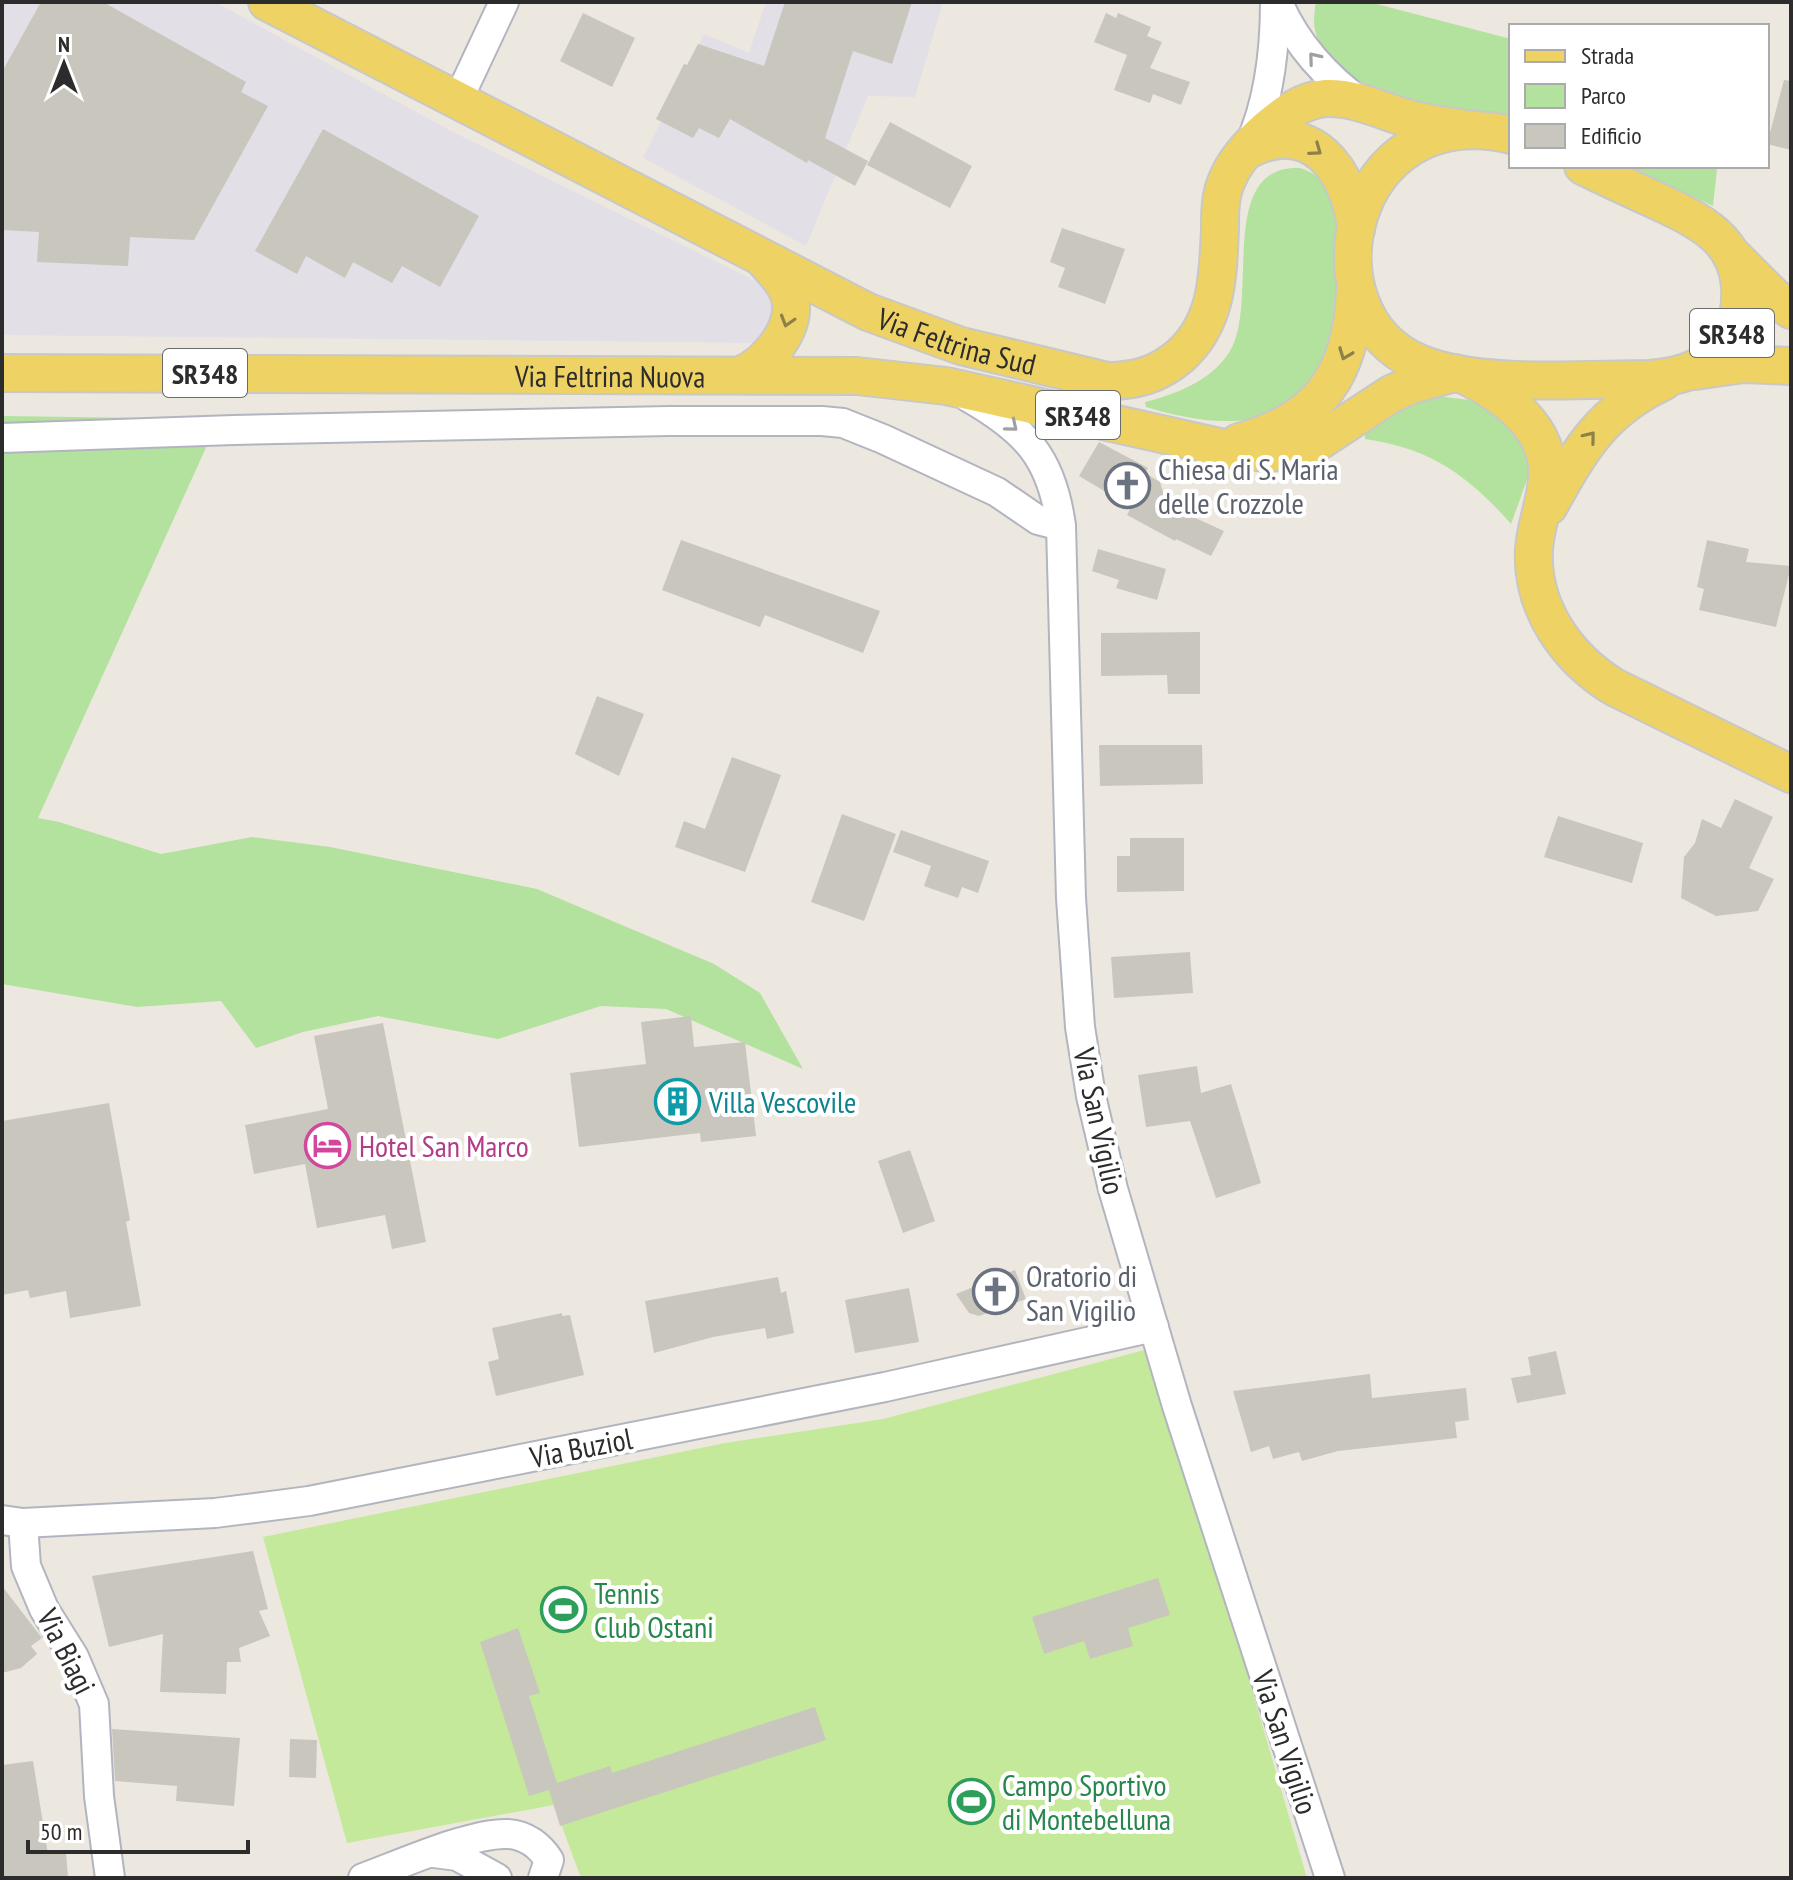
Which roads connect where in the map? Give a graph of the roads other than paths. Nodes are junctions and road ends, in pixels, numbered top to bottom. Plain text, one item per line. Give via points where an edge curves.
1 (267, 2) edge
2 (504, 2) edge
3 (1277, 2) edge
4 (308, 12) edge
5 (457, 102) junction
6 (1363, 104) junction
7 (1474, 130) junction
8 (1509, 135) edge
9 (1245, 152) junction
10 (1587, 168) edge
11 (1356, 229) junction
12 (1732, 255) junction
13 (761, 257) junction
14 (1356, 278) junction
15 (1791, 310) edge
16 (1791, 366) edge
17 (2, 373) edge
18 (1457, 373) junction
19 (741, 375) junction
20 (1680, 375) junction
21 (946, 386) junction
22 (2, 438) edge
23 (1210, 445) junction
24 (1061, 526) junction
25 (1538, 529) junction
26 (1791, 774) edge
27 (1154, 1327) junction
28 (12, 1522) edge
29 (433, 1853) junction
30 (110, 1878) edge
31 (363, 1878) edge
32 (497, 1878) edge
33 (543, 1878) edge
34 (1330, 1878) edge

1 - 4 main road, Via Feltrina Sud
2 - 5 street
6 -> 3 street via 1323,70
3 - 9 street via 1269,74
4 - 5 main road, Via Feltrina Sud
5 - 13 main road, Via Feltrina Sud
6 - 7 main road, Via Feltrina Sud
6 - 9 main road, Via Feltrina Sud via 1312,100 1278,120
7 - 8 main road, SR348
7 - 11 main road, SR348 via 1435,134 1401,152 1373,185
9 -> 11 main road via 1284,139 1313,146 1344,182
9 - 13 main road, Via Feltrina Sud via 1223,192 1209,316 1177,359 1156,373 1131,380 1073,374 927,336 842,300
10 - 12 main road, SR348 via 1701,222
11 - 14 main road, SR348
12 - 15 main road, SR348
12 - 20 main road, SR348 via 1740,289 1734,328 1713,357
13 -> 19 main road, Via Feltrina Sud via 788,291 791,311 769,355
14 - 18 main road, SR348 via 1369,320 1390,346 1418,363
14 -> 23 main road, Via Feltrina Nuova / SR348 via 1348,348 1319,398 1279,429
16 - 20 main road, SR348 via 1735,364
17 - 19 main road, Via Feltrina Nuova / SR348
18 - 20 main road, SR348 via 1526,379
18 - 23 main road, Via Feltrina Nuova / SR348 via 1391,394 1302,448 1259,453
18 - 25 main road via 1511,405 1540,438 1547,477
19 - 21 main road, Via Feltrina Nuova / SR348 via 857,376
25 -> 20 main road via 1577,455 1607,418 1631,399
21 - 23 main road, Via Feltrina Nuova / SR348
21 -> 24 street, Via San Vigilio via 1000,416 1030,442 1054,486
22 - 24 street via 822,421 843,423 883,439 997,492 1038,520
24 - 27 street, Via San Vigilio via 1071,898 1082,1043 1109,1174
25 - 26 main road via 1534,559 1542,601 1553,628 1582,665 1614,687
27 - 28 street, Via Buziol via 885,1387 309,1501 215,1513
27 - 34 street, Via San Vigilio
28 - 30 street, Via Biagi via 44,1609 74,1657 94,1704
29 - 31 street
29 - 32 street via 457,1856
29 - 33 street via 478,1837 509,1833 541,1847 549,1860

